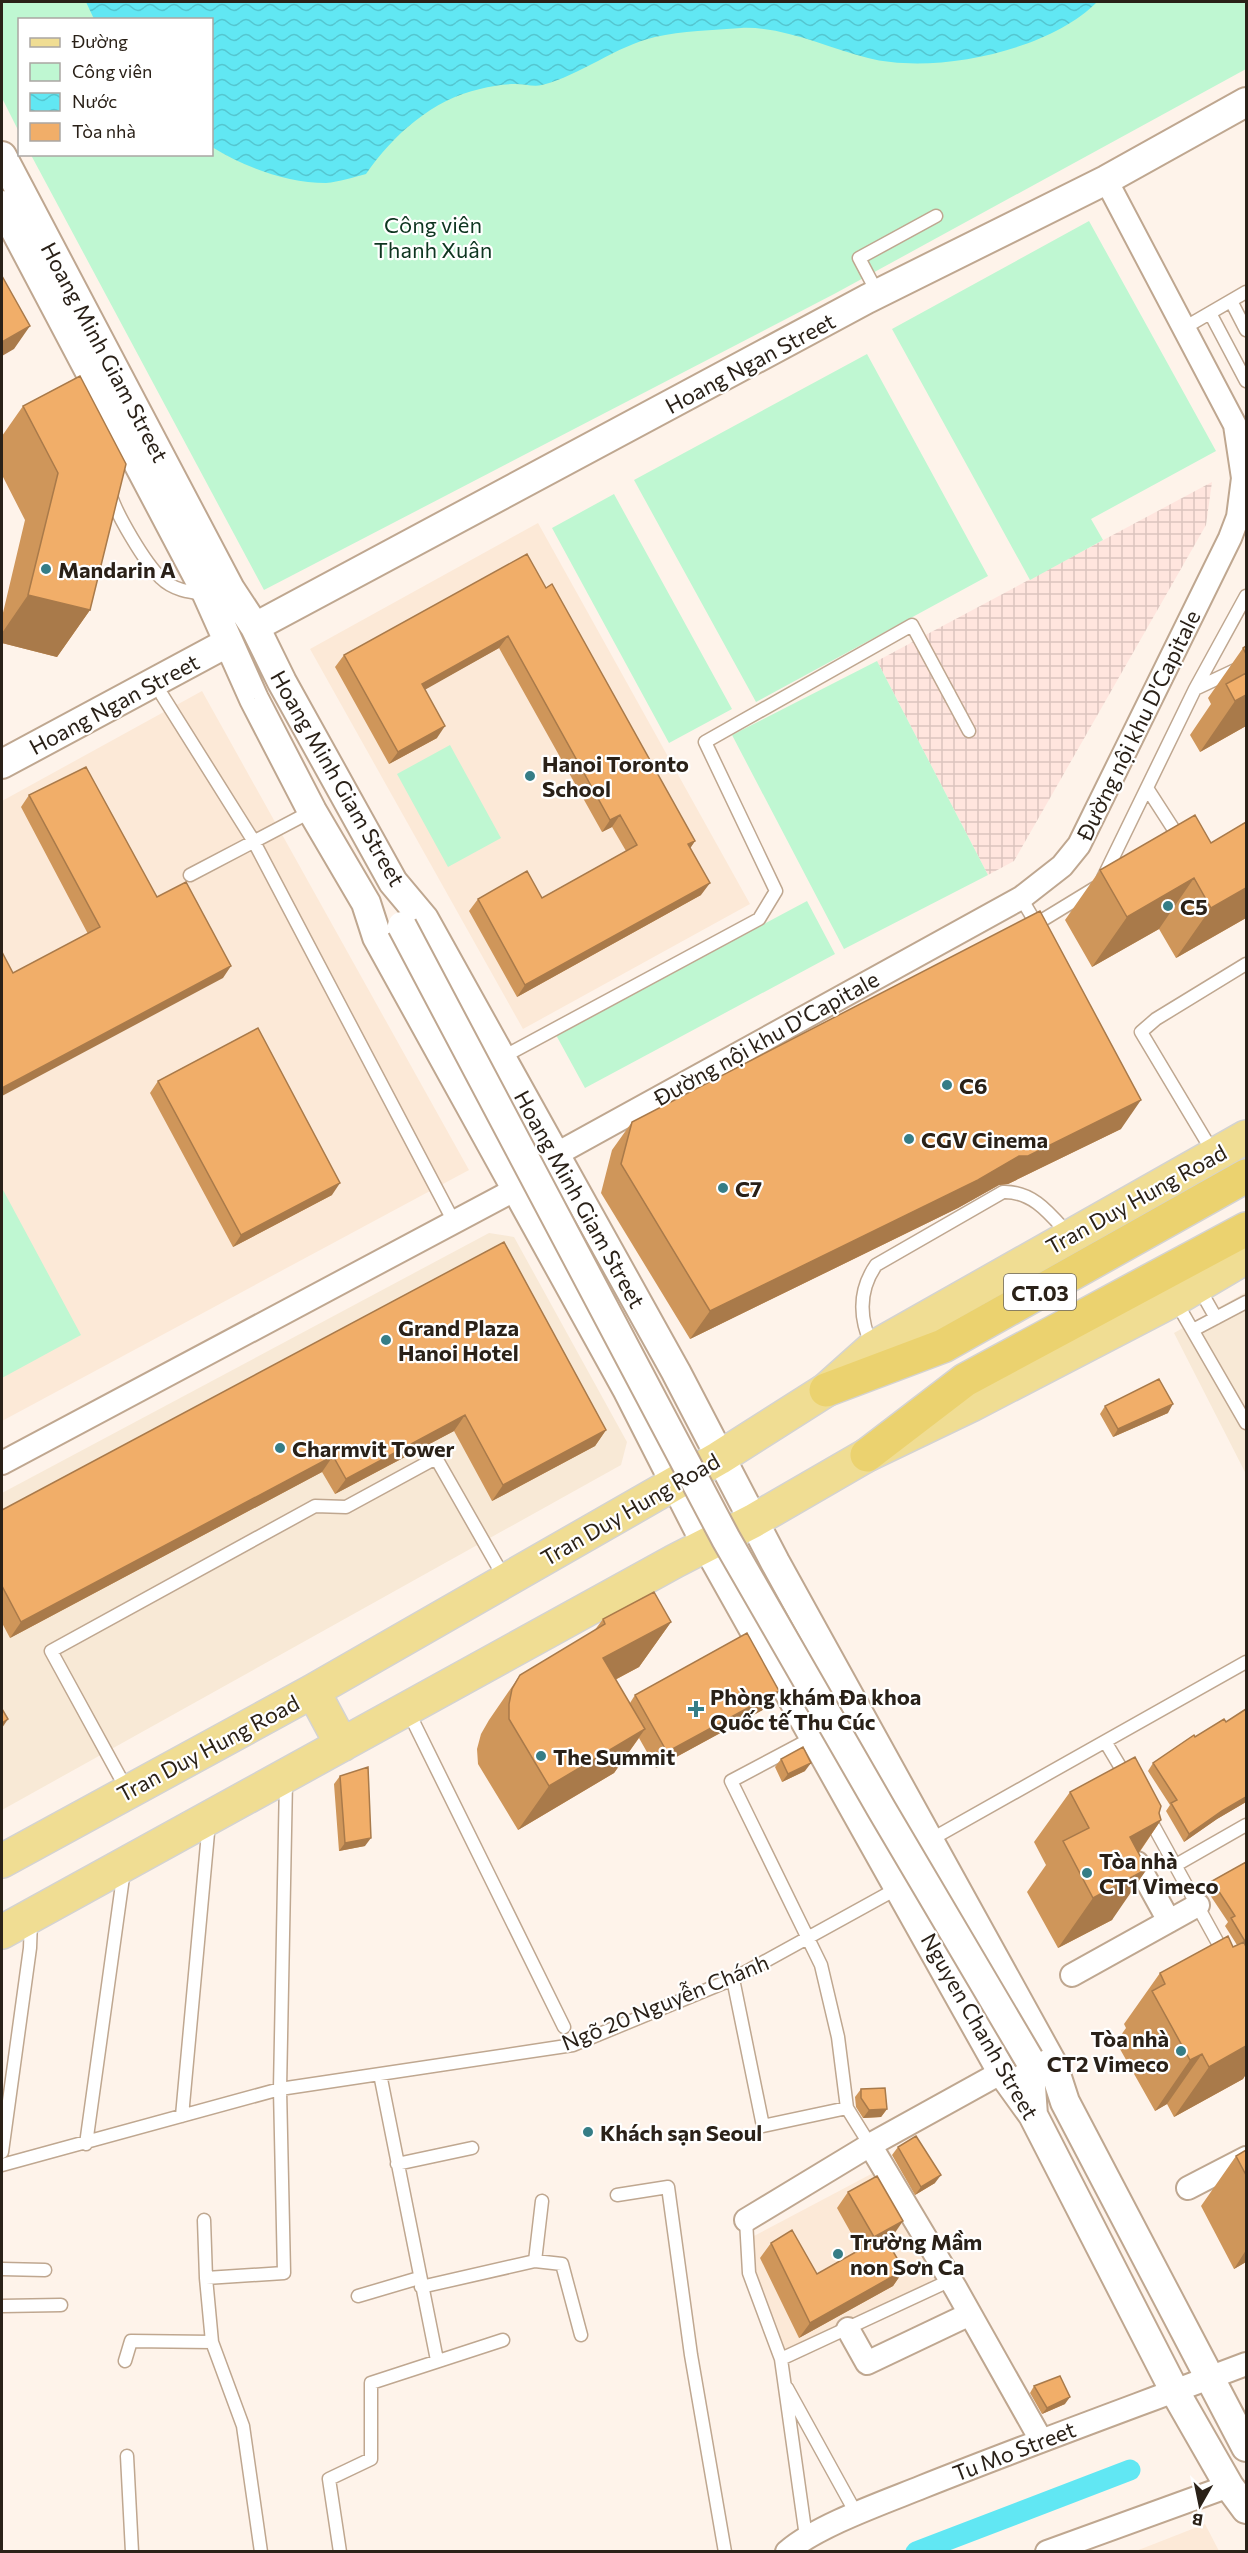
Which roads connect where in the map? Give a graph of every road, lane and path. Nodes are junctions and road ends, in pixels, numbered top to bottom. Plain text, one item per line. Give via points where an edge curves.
1 (1246, 102) edge
2 (2, 156) edge
3 (1106, 180) junction
4 (2, 205) edge
5 (936, 216) dead end
6 (1246, 292) edge
7 (878, 294) junction
8 (1231, 301) junction
9 (1210, 313) junction
10 (1184, 328) junction
11 (1246, 330) edge
12 (1246, 381) edge
13 (108, 484) edge
14 (207, 594) junction
15 (1246, 596) edge
16 (255, 627) junction
17 (227, 643) junction
18 (1246, 665) edge
19 (1195, 689) junction
20 (162, 695) dead end
21 (969, 731) dead end
22 (2, 764) edge
23 (1147, 788) junction
24 (312, 811) junction
25 (253, 840) junction
26 (1162, 849) edge
27 (1121, 873) edge
28 (190, 875) dead end
29 (393, 882) junction
30 (1101, 884) junction
31 (1021, 898) junction
32 (366, 903) junction
33 (1036, 924) junction
34 (402, 926) junction
35 (1046, 940) edge
36 (1246, 964) edge
37 (501, 1058) junction
38 (1246, 1137) edge
39 (555, 1155) junction
40 (1215, 1155) junction
41 (1246, 1176) edge
42 (516, 1189) junction
43 (454, 1222) junction
44 (1246, 1229) edge
45 (1070, 1236) junction
46 (1246, 1257) edge
47 (1186, 1292) junction
48 (1246, 1302) edge
49 (1216, 1318) junction
50 (1193, 1330) junction
51 (873, 1348) junction
52 (676, 1372) junction
53 (627, 1389) junction
54 (826, 1390) junction
55 (1246, 1423) edge
56 (867, 1455) junction
57 (719, 1458) junction
58 (2, 1463) edge
59 (675, 1482) junction
60 (753, 1521) junction
61 (707, 1546) junction
62 (506, 1581) junction
63 (815, 1635) junction
64 (764, 1646) junction
65 (1246, 1662) edge
66 (313, 1691) junction
67 (407, 1708) junction
68 (814, 1737) junction
69 (1106, 1743) junction
70 (342, 1745) junction
71 (286, 1776) junction
72 (1131, 1786) edge
73 (128, 1791) junction
74 (1142, 1806) edge
75 (209, 1818) junction
76 (1246, 1825) edge
77 (930, 1840) junction
78 (2, 1861) edge
79 (125, 1863) junction
80 (1137, 1863) edge
81 (1176, 1865) junction
82 (898, 1888) junction
83 (1198, 1905) junction
84 (31, 1916) junction
85 (1169, 1921) junction
86 (2, 1932) edge
87 (809, 1940) junction
88 (1228, 1964) edge
89 (1072, 1975) dead end
90 (733, 1979) junction
91 (564, 2027) dead end
92 (1029, 2059) junction
93 (1002, 2072) junction
94 (380, 2074) junction
95 (280, 2089) junction
96 (1065, 2102) junction
97 (847, 2108) junction
98 (1033, 2115) junction
99 (182, 2116) junction
100 (86, 2144) junction
101 (870, 2145) junction
102 (472, 2148) dead end
103 (2, 2152) edge
104 (1246, 2158) edge
105 (397, 2164) junction
106 (2, 2165) edge
107 (1188, 2188) dead end
108 (617, 2195) dead end
109 (542, 2201) dead end
110 (204, 2220) dead end
111 (746, 2220) joint
112 (535, 2261) junction
113 (2, 2269) edge
114 (45, 2270) dead end
115 (206, 2278) junction
116 (951, 2280) junction
117 (420, 2283) junction
118 (358, 2296) dead end
119 (61, 2305) dead end
120 (2, 2306) edge
121 (970, 2314) junction
122 (848, 2329) junction
123 (581, 2335) dead end
124 (503, 2340) dead end
125 (212, 2342) junction
126 (781, 2359) junction
127 (437, 2360) junction
128 (125, 2361) dead end
129 (1246, 2364) edge
130 (1211, 2378) junction
131 (784, 2382) junction
132 (1174, 2390) junction
133 (1041, 2440) junction
134 (1246, 2447) edge
135 (127, 2456) dead end
136 (1229, 2486) junction
137 (1246, 2509) edge
138 (857, 2515) junction
139 (806, 2537) junction
140 (132, 2552) edge
141 (261, 2552) edge
142 (340, 2552) edge
143 (725, 2552) edge
144 (787, 2552) edge
145 (1047, 2552) edge

1 - 3 street, Hoang Ngan Street
2 - 16 street, Hoang Minh Giam Street via 230,588
3 - 7 street, Hoang Ngan Street
3 - 10 street, Đường nội khu D'Capitale
4 - 14 street, Hoang Minh Giam Street via 124,450
5 - 7 lane via 859,258
6 - 8 lane
7 - 16 street, Hoang Ngan Street
8 - 9 lane
8 - 11 lane
9 - 10 lane
9 - 12 lane
10 - 31 street, Đường nội khu D'Capitale via 1235,425 1243,478 1238,517 1079,845 1062,866
13 - 14 lane via 114,508 162,579 183,591
14 - 17 street, Hoang Minh Giam Street
15 - 19 lane
16 - 29 street, Hoang Minh Giam Street
17 - 22 street, Hoang Ngan Street
17 - 24 street, Hoang Minh Giam Street
18 - 19 lane
19 - 23 lane
20 - 25 lane
21 - 37 lane via 912,625 705,742 776,891 759,920
23 - 26 lane via 1176,833 1172,843
23 - 30 lane
24 - 25 lane
24 - 32 street, Hoang Minh Giam Street
25 - 28 lane
25 - 43 lane
27 - 30 lane
29 - 34 street
29 - 37 street, Hoang Minh Giam Street via 424,919
30 - 33 lane
31 - 33 lane
31 - 39 street, Đường nội khu D'Capitale
32 - 34 street
32 - 42 street, Hoang Minh Giam Street via 377,937
33 - 35 lane
34 - 92 street, bridge via 726,1539
36 - 40 lane via 1141,1032
37 - 39 street, Hoang Minh Giam Street
38 - 40 main road, Tran Duy Hung Road
39 - 52 street, Hoang Minh Giam Street
40 - 45 main road, Tran Duy Hung Road
41 - 54 highway, CT.03 via 944,1346
42 - 43 street
42 - 53 street, Hoang Minh Giam Street
43 - 58 street
44 - 56 highway, CT.03 via 965,1380
45 - 51 main road, Tran Duy Hung Road
45 - 51 lane via 1035,1201 1018,1191 993,1197 876,1265 863,1292 862,1325
46 - 47 main road
47 - 49 lane
47 - 50 lane
47 - 56 main road
48 - 49 lane
49 - 50 lane
50 - 55 lane
51 - 54 main road, Tran Duy Hung Road
52 - 53 street via 677,1389 672,1400 660,1406 644,1402
52 - 57 street, Hoang Minh Giam Street
53 - 59 street, Hoang Minh Giam Street
54 - 57 main road, Tran Duy Hung Road
56 - 60 main road
57 - 59 main road, Tran Duy Hung Road
57 - 60 street, Hoang Minh Giam Street
59 - 61 street, Hoang Minh Giam Street
59 - 62 main road, Tran Duy Hung Road
60 - 61 main road
60 - 63 street, Nguyen Chanh Street
61 - 64 street, Nguyen Chanh Street
61 - 67 main road
62 - 66 main road, Tran Duy Hung Road
62 - 73 lane via 436,1458 346,1507 315,1506 51,1651
63 - 64 street via 786,1618 776,1618 764,1631
63 - 77 street, Nguyen Chanh Street
64 - 68 street, Nguyen Chanh Street
65 - 69 lane
66 - 70 main road
66 - 73 main road, Tran Duy Hung Road
67 - 70 main road
67 - 91 lane
68 - 82 street, Nguyen Chanh Street
68 - 87 lane via 731,1781
69 - 72 lane
69 - 77 lane
70 - 71 main road
71 - 75 main road
71 - 95 lane
73 - 78 main road, Tran Duy Hung Road
74 - 81 lane
75 - 79 main road
75 - 99 lane
76 - 81 lane
77 - 96 street, Nguyen Chanh Street via 1053,2065
79 - 84 main road
79 - 100 lane
80 - 85 street
81 - 83 lane
82 - 87 lane, Ngõ 20 Nguyễn Chánh
82 - 93 street, Nguyen Chanh Street
83 - 85 street
83 - 88 lane
84 - 86 main road
84 - 103 lane
85 - 89 street
87 - 90 lane, Ngõ 20 Nguyễn Chánh
87 - 97 lane via 820,1965 838,2037
90 - 94 lane, Ngõ 20 Nguyễn Chánh via 573,2045
90 - 97 lane via 763,2126
92 - 96 street
92 - 98 street
93 - 98 street, Nguyen Chanh Street
93 - 101 street
94 - 95 lane, Ngõ 20 Nguyễn Chánh
94 - 105 lane
95 - 99 lane, Ngõ 20 Nguyễn Chánh
95 - 115 lane via 284,2273
96 - 130 street, Nguyen Chanh Street
97 - 101 lane
98 - 132 street, Nguyen Chanh Street
99 - 100 lane, Ngõ 20 Nguyễn Chánh
100 - 106 lane, Ngõ 20 Nguyễn Chánh
101 - 111 street
101 - 116 street
102 - 105 lane
104 - 107 street
105 - 117 lane
108 - 143 lane via 668,2187 691,2355
109 - 112 lane
110 - 115 lane
111 - 126 lane via 749,2273
112 - 117 lane
112 - 123 lane via 562,2264
113 - 114 lane
115 - 125 lane
116 - 121 street
116 - 122 lane
117 - 118 lane
117 - 127 lane
119 - 120 lane
121 - 122 street via 867,2363
121 - 133 street
122 - 126 lane
124 - 127 lane
125 - 128 lane via 131,2341
125 - 141 lane via 243,2426
126 - 131 lane
127 - 142 lane via 371,2383 371,2459 329,2479
129 - 130 street, Tu Mo Street
130 - 132 street, Tu Mo Street
130 - 134 street, Nguyen Chanh Street
131 - 138 lane
131 - 139 lane
132 - 133 street, Tu Mo Street
132 - 136 street, Nguyen Chanh Street
133 - 138 street, Tu Mo Street
135 - 140 lane
136 - 137 street, Nguyen Chanh Street
136 - 145 street
138 - 139 street, Tu Mo Street
139 - 144 street, Tu Mo Street

